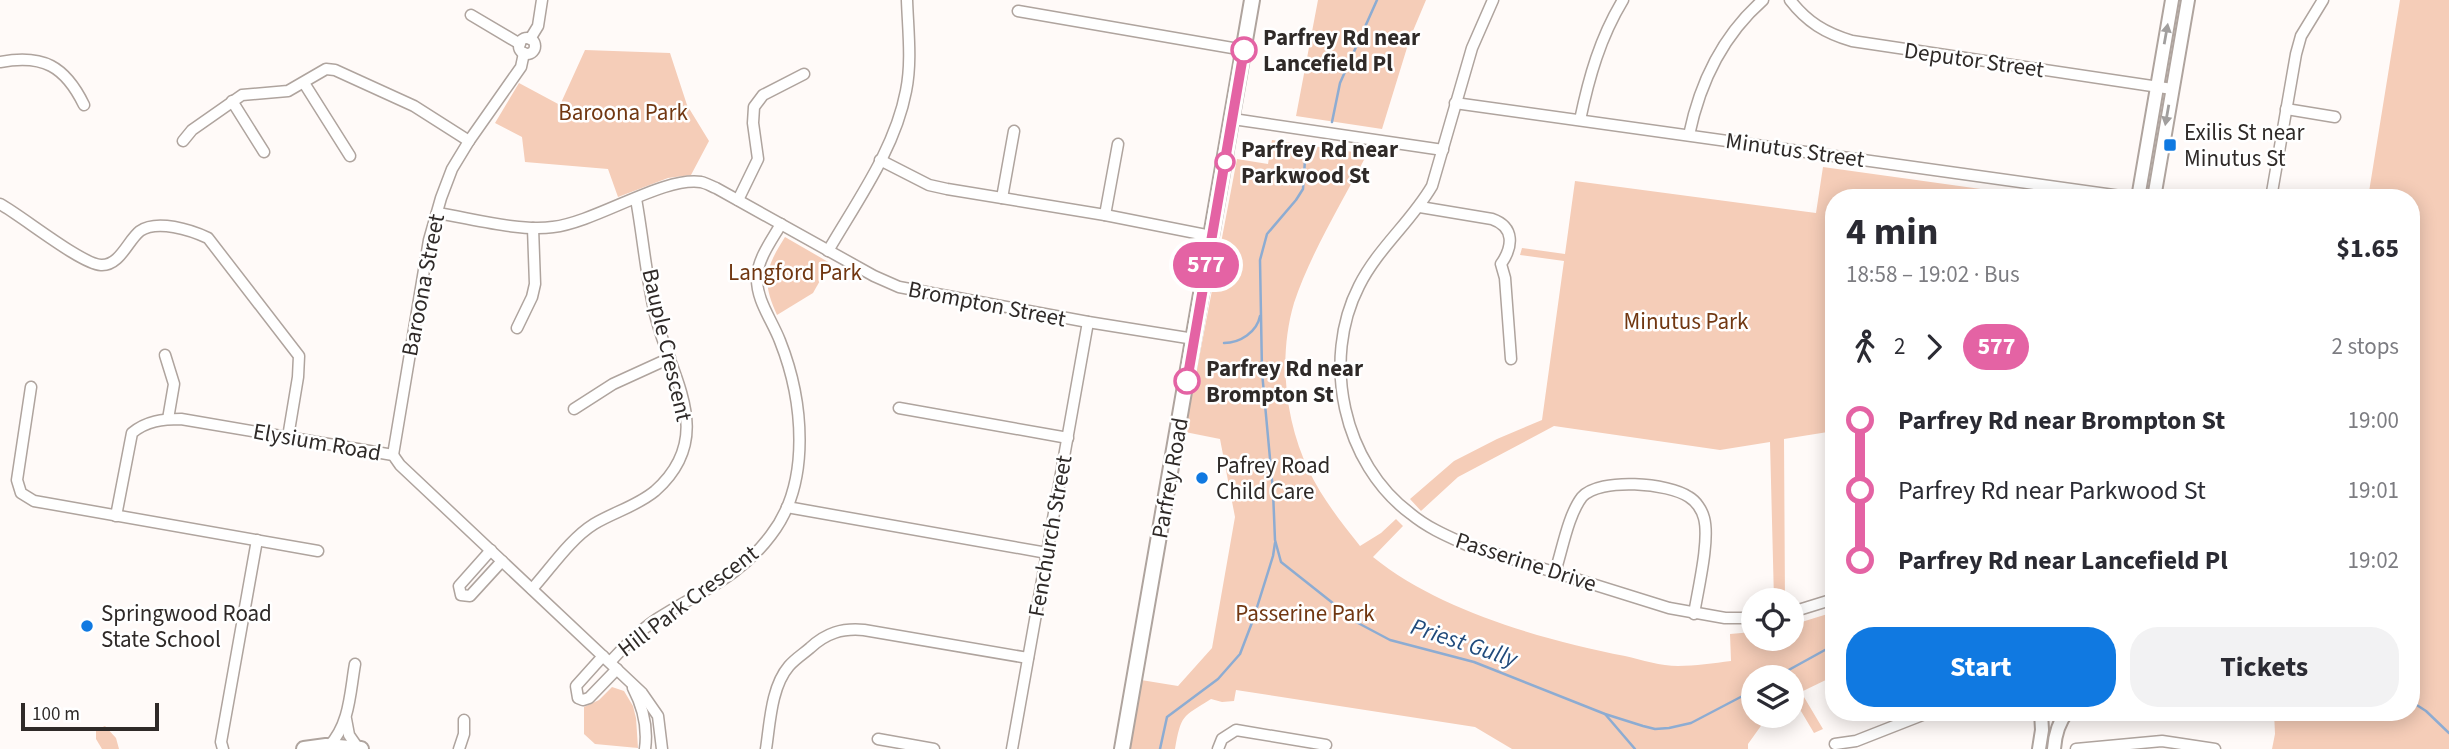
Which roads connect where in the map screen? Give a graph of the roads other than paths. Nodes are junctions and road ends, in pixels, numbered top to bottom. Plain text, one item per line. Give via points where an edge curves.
1 (542, 0) edge
2 (907, 0) edge
3 (1252, 0) edge
4 (1493, 0) edge
5 (1623, 0) edge
6 (1763, 0) edge
7 (1790, 0) edge
8 (2172, 0) edge
9 (2188, 0) edge
10 (2323, 0) edge
11 (1018, 11) dead end
12 (471, 15) dead end
13 (525, 45) junction
14 (1244, 50) junction
15 (0, 62) edge
16 (804, 74) dead end
17 (304, 83) junction
18 (2157, 87) junction
19 (2172, 89) junction
20 (232, 101) junction
21 (1455, 103) junction
22 (84, 105) dead end
23 (2286, 109) junction
24 (2335, 117) dead end
25 (1233, 119) junction
26 (1580, 120) junction
27 (1014, 131) dead end
28 (1689, 135) junction
29 (183, 141) dead end
30 (469, 141) junction
31 (1118, 144) dead end
32 (1443, 149) junction
33 (264, 152) dead end
34 (350, 156) dead end
35 (880, 160) junction
36 (2073, 189) edge
37 (2139, 189) edge
38 (2155, 189) edge
39 (2273, 189) edge
40 (1002, 198) junction
41 (636, 199) junction
42 (738, 200) junction
43 (0, 204) edge
44 (1420, 207) junction
45 (436, 213) junction
46 (1105, 215) junction
47 (781, 224) junction
48 (533, 228) junction
49 (1211, 236) junction
50 (828, 251) junction
51 (1088, 323) junction
52 (517, 328) dead end
53 (1194, 339) junction
54 (165, 355) dead end
55 (670, 358) junction
56 (1511, 359) dead end
57 (32, 387) dead end
58 (899, 408) dead end
59 (574, 409) dead end
60 (168, 419) junction
61 (288, 437) junction
62 (1068, 438) junction
63 (393, 455) junction
64 (787, 507) junction
65 (116, 516) junction
66 (257, 540) junction
67 (491, 550) junction
68 (318, 551) dead end
69 (1047, 554) junction
70 (502, 561) junction
71 (1555, 572) junction
72 (532, 589) junction
73 (1825, 602) edge
74 (1804, 608) edge
75 (1694, 614) junction
76 (1741, 618) edge
77 (1028, 658) junction
78 (610, 662) junction
79 (355, 664) dead end
80 (627, 679) junction
81 (346, 718) junction
82 (464, 720) dead end
83 (1907, 721) edge
84 (2042, 721) edge
85 (2062, 721) edge
86 (878, 739) dead end
87 (1835, 744) dead end
88 (329, 746) junction
89 (1326, 746) dead end
90 (223, 749) edge
91 (304, 749) edge
92 (360, 749) edge
93 (459, 749) edge
94 (645, 749) edge
95 (662, 749) edge
96 (766, 749) edge
97 (934, 749) edge
98 (1012, 749) edge
99 (1122, 749) edge
100 (1218, 749) edge
101 (2039, 749) edge
102 (2053, 749) edge
103 (2076, 749) edge
104 (2215, 749) edge

1 - 13 street, Baroona Street via 538,26
2 - 35 street via 906,91
3 - 14 main road, Parfrey Road
4 - 21 street, Passerine Drive
5 - 26 street via 1595,58
6 - 28 street via 1739,25 1710,68
7 - 18 street, Deputor Street via 1812,24 1852,41
18 -> 8 street
9 - 19 street
10 - 23 street via 2301,36
11 - 14 street
12 - 13 street
13 - 30 street, Baroona Street via 521,67
14 - 25 main road, Parfrey Road
15 - 22 street via 34,60 56,68 73,82
16 - 42 street via 763,95 754,107 758,159
17 - 20 street via 288,91 242,95
17 - 30 street via 326,69 335,70 421,109
17 - 34 street
18 - 19 street, Deputor Street
18 - 37 street
19 -> 38 street
20 - 29 street
20 - 33 street
21 - 26 street, Minutus Street
21 - 32 street, Passerine Drive
23 - 24 street
23 - 39 street
25 - 32 street
25 - 49 main road, Parfrey Road
26 - 28 street, Minutus Street
27 - 40 street
28 - 36 street, Minutus Street
30 - 45 street, Baroona Street via 452,169
31 - 46 street
32 - 44 street, Passerine Drive
35 - 40 street via 929,185
35 - 50 street
40 - 46 street
41 - 42 street, Brompton Street via 669,186 700,182
41 - 48 street, Brompton Street via 580,222
41 - 55 street, Bauple Crescent via 655,315
42 - 47 street, Brompton Street
43 - 61 street via 99,265 116,259 139,231 153,225 208,238 299,356
44 - 56 street via 1501,223 1507,229 1510,237 1501,264
44 - 71 street, Passerine Drive via 1376,256 1358,287 1341,353 1348,420 1372,473 1410,514 1467,545
45 - 48 street, Brompton Street
45 - 63 street, Baroona Street
46 - 49 street
47 - 50 street, Brompton Street
47 - 64 street, Hill Park Crescent via 760,262 757,279 761,300 792,374 799,410 796,475
48 - 52 street via 535,284
49 - 53 main road, Parfrey Road
50 - 51 street, Brompton Street via 899,287
51 - 53 street, Brompton Street
51 - 62 street, Fenchurch Street
53 - 99 main road, Parfrey Road
54 - 60 street via 174,384
55 - 59 street via 625,377
55 - 72 street, Bauple Crescent via 687,413 685,445 676,465 654,491 593,525
57 - 65 street via 17,480 21,493 34,501
58 - 62 street
60 - 61 street, Elysium Road
60 - 65 street, Elysium Road via 141,425 132,432
61 - 63 street, Elysium Road
62 - 69 street, Fenchurch Street
63 - 67 street, Elysium Road
64 - 69 street
64 - 78 street, Hill Park Crescent via 773,533 750,559 717,585 656,620
65 - 66 street
66 - 68 street
66 - 90 street
67 - 70 street, Elysium Road
67 - 70 street via 459,586 461,595 470,596
69 - 77 street, Fenchurch Street
70 - 72 street, Elysium Road
71 - 75 street, Passerine Drive
71 - 75 street via 1574,510 1595,488 1621,483 1678,491 1691,498 1705,521
72 - 78 street, Elysium Road
73 - 74 street
75 - 76 street, Passerine Drive
77 - 96 street via 857,629 833,632 789,667 776,694
77 - 98 street, Fenchurch Street
78 - 80 street, Elysium Road
79 - 81 street
80 - 94 street, Elysium Road via 644,714
80 - 95 street, Elysium Road via 658,716
81 - 88 street
81 - 92 street via 349,735
82 - 93 street
83 - 87 street via 1856,741
84 - 101 street
85 - 102 street
86 - 97 street
88 - 91 main road
88 - 92 main road
89 - 100 street via 1236,730 1222,739
103 - 104 street via 2162,741

